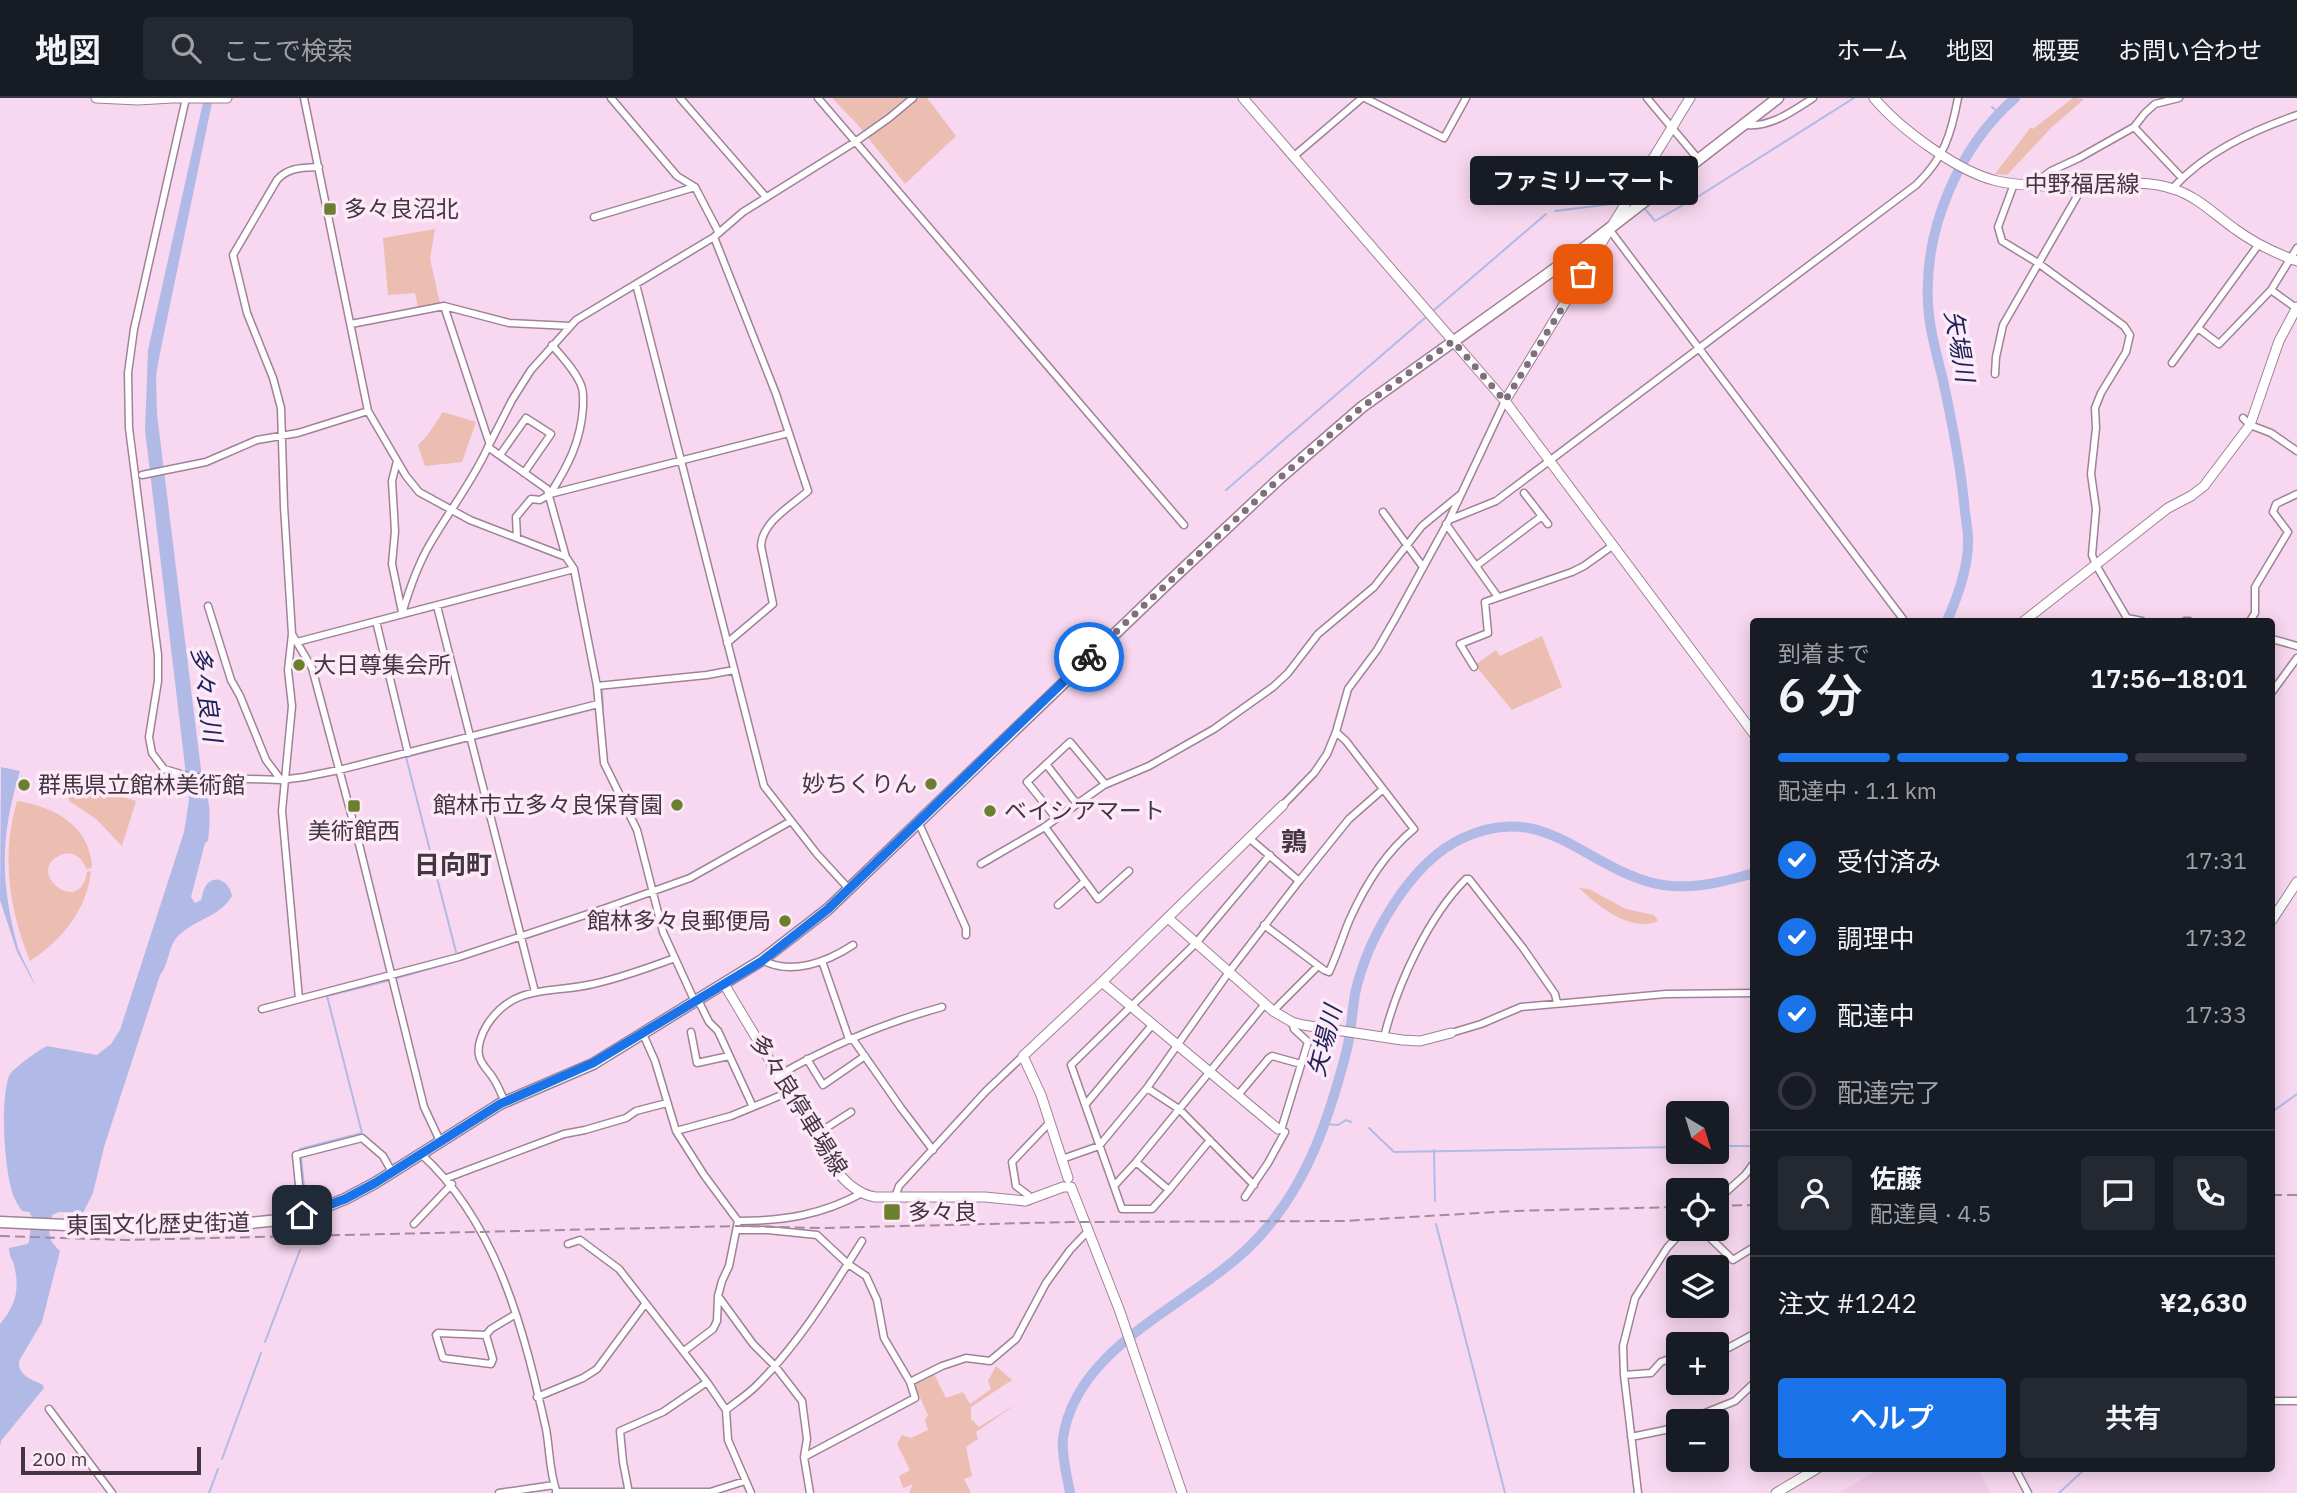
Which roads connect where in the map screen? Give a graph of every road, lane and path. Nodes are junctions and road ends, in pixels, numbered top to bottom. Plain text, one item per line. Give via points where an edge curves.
1 (96, 98) edge
2 (174, 98) edge
3 (186, 98) edge
4 (197, 98) edge
5 (228, 98) edge
6 (304, 98) edge
7 (611, 98) edge
8 (680, 98) edge
9 (818, 98) edge
10 (913, 98) edge
11 (1243, 98) edge
12 (1364, 98) edge
13 (1466, 98) edge
14 (1647, 98) edge
15 (1690, 98) edge
16 (1778, 98) edge
17 (1813, 98) edge
18 (1874, 98) edge
19 (1958, 98) edge
20 (2179, 98) edge
21 (221, 99) edge
22 (2297, 116) edge
23 (1744, 124) junction
24 (2134, 127) junction
25 (1671, 129) junction
26 (855, 142) junction
27 (1942, 154) junction
28 (1293, 158) junction
29 (1699, 160) junction
30 (319, 167) junction
31 (2182, 178) junction
32 (2014, 184) junction
33 (2031, 186) junction
34 (2083, 186) junction
35 (695, 187) junction
36 (2172, 188) junction
37 (766, 197) junction
38 (594, 217) dead end
39 (1609, 229) junction
40 (717, 235) junction
41 (2259, 244) junction
42 (2297, 248) edge
43 (2293, 259) edge
44 (2038, 263) junction
45 (636, 284) junction
46 (2271, 290) junction
47 (444, 306) junction
48 (2297, 308) edge
49 (351, 324) junction
50 (570, 326) junction
51 (2198, 328) junction
52 (1453, 341) junction
53 (552, 345) junction
54 (1698, 348) junction
55 (2172, 363) dead end
56 (1995, 374) dead end
57 (1505, 401) junction
58 (368, 411) junction
59 (2246, 421) junction
60 (789, 433) junction
61 (282, 436) junction
62 (489, 444) junction
63 (2297, 451) edge
64 (500, 455) junction
65 (680, 460) junction
66 (397, 461) junction
67 (1549, 461) junction
68 (524, 473) junction
69 (142, 475) dead end
70 (1524, 493) dead end
71 (550, 494) junction
72 (1461, 494) junction
73 (2297, 494) edge
74 (451, 509) junction
75 (1383, 512) dead end
76 (1542, 516) junction
77 (1448, 522) junction
78 (1548, 524) dead end
79 (1184, 525) dead end
80 (517, 538) junction
81 (1612, 546) junction
82 (1407, 547) junction
83 (566, 557) junction
84 (2096, 565) junction
85 (1476, 566) junction
86 (1423, 567) junction
87 (575, 569) junction
88 (1498, 597) junction
89 (208, 606) dead end
90 (437, 606) junction
91 (402, 614) junction
92 (1902, 618) edge
93 (2028, 618) edge
94 (2126, 618) edge
95 (2252, 618) edge
96 (376, 621) junction
97 (292, 634) junction
98 (2275, 640) edge
99 (297, 642) junction
100 (727, 643) junction
101 (2297, 646) edge
102 (2297, 658) edge
103 (1474, 667) dead end
104 (734, 670) junction
105 (597, 687) junction
106 (2275, 688) edge
107 (598, 704) junction
108 (1750, 729) edge
109 (1336, 732) junction
110 (471, 736) junction
111 (408, 753) junction
112 (1046, 764) junction
113 (339, 770) junction
114 (283, 780) junction
115 (1105, 785) junction
116 (1382, 790) junction
117 (1077, 804) junction
118 (1283, 805) joint
119 (1056, 818) junction
120 (791, 821) junction
121 (916, 824) junction
122 (1045, 827) junction
123 (1249, 838) junction
124 (1270, 855) junction
125 (981, 864) dead end
126 (1129, 871) dead end
127 (1299, 881) junction
128 (1084, 882) junction
129 (2297, 882) edge
130 (849, 889) junction
131 (652, 890) junction
132 (1058, 905) dead end
133 (2275, 915) edge
134 (1168, 918) junction
135 (1264, 925) junction
136 (965, 935) dead end
137 (521, 937) junction
138 (1196, 943) junction
139 (853, 945) dead end
140 (675, 958) junction
141 (762, 961) junction
142 (822, 961) junction
143 (1318, 966) junction
144 (1229, 972) junction
145 (390, 976) junction
146 (1102, 982) junction
147 (724, 984) junction
148 (535, 992) junction
149 (1750, 993) edge
150 (299, 999) junction
151 (697, 1001) junction
152 (1557, 1003) junction
153 (1265, 1004) junction
154 (1131, 1006) junction
155 (942, 1007) dead end
156 (261, 1009) dead end
157 (1273, 1011) junction
158 (1292, 1022) junction
159 (1153, 1024) junction
160 (691, 1032) dead end
161 (643, 1034) junction
162 (1451, 1034) joint
163 (1381, 1037) junction
164 (850, 1038) junction
165 (1177, 1044) junction
166 (729, 1056) junction
167 (865, 1056) junction
168 (1023, 1056) junction
169 (807, 1059) junction
170 (1301, 1064) junction
171 (1210, 1071) junction
172 (779, 1075) junction
173 (1147, 1088) junction
174 (789, 1092) junction
175 (1238, 1095) junction
176 (505, 1102) junction
177 (667, 1104) junction
178 (1085, 1105) junction
179 (753, 1107) junction
180 (1179, 1109) junction
181 (851, 1112) dead end
182 (1050, 1122) junction
183 (1279, 1129) junction
184 (676, 1130) junction
185 (815, 1135) junction
186 (1210, 1140) junction
187 (440, 1141) junction
188 (1099, 1146) junction
189 (933, 1150) junction
190 (421, 1153) junction
191 (1062, 1159) junction
192 (1136, 1162) junction
193 (1750, 1168) edge
194 (392, 1172) junction
195 (1068, 1178) dead end
196 (449, 1181) junction
197 (1254, 1185) junction
198 (1114, 1186) junction
199 (1729, 1189) edge
200 (1169, 1190) junction
201 (862, 1193) junction
202 (895, 1197) junction
203 (1245, 1197) dead end
204 (1029, 1201) junction
205 (302, 1215) junction
206 (738, 1221) junction
207 (0, 1222) edge
208 (414, 1224) dead end
209 (737, 1230) junction
210 (1088, 1231) junction
211 (862, 1241) dead end
212 (1673, 1241) edge
213 (1713, 1241) edge
214 (568, 1244) dead end
215 (1750, 1249) edge
216 (848, 1264) junction
217 (718, 1296) junction
218 (645, 1304) junction
219 (516, 1314) junction
220 (486, 1335) junction
221 (1750, 1336) edge
222 (1729, 1348) edge
223 (684, 1351) junction
224 (1666, 1360) edge
225 (775, 1366) junction
226 (1624, 1375) junction
227 (707, 1382) junction
228 (910, 1382) junction
229 (1750, 1388) edge
230 (537, 1397) junction
231 (2275, 1401) edge
232 (2297, 1401) edge
233 (49, 1409) dead end
234 (1715, 1409) edge
235 (726, 1410) junction
236 (1666, 1430) edge
237 (1631, 1437) junction
238 (804, 1457) junction
239 (1811, 1472) edge
240 (2017, 1472) edge
241 (745, 1480) junction
242 (556, 1490) edge
243 (810, 1492) edge
244 (112, 1493) edge
245 (499, 1493) edge
246 (629, 1493) edge
247 (751, 1493) edge
248 (801, 1493) edge
249 (1182, 1493) edge
250 (1638, 1493) edge
251 (1776, 1493) edge
252 (2028, 1493) edge

1 - 2 street
2 - 3 street
3 - 4 street
3 - 114 street via 128,373 129,428 158,655 150,746 159,765 178,774
4 - 21 street
5 - 21 street
6 - 30 street
7 - 35 street via 677,176
8 - 37 street
9 - 26 street
10 - 26 street
11 - 28 street
12 - 13 street via 1444,138
12 - 28 street
14 - 25 street
15 - 25 street
16 - 23 highway, 東国文化歴史街道
17 - 23 street via 1783,117 1756,126
18 - 27 street, 中野福居線 via 1899,124
19 - 27 street via 1951,136
20 - 24 street via 2155,104
22 - 31 street via 2232,143
23 - 29 highway, 東国文化歴史街道
24 - 31 street
24 - 33 street
25 - 29 street
25 - 39 street
26 - 37 street
26 - 79 street
27 - 32 street, 中野福居線 via 1991,179
27 - 54 street via 1916,185
28 - 52 street
29 - 39 highway, 東国文化歴史街道
30 - 49 street
30 - 61 street via 283,173 233,254 247,313 278,392
31 - 36 street
32 - 33 street, 中野福居線
32 - 44 street via 1998,227 2002,241
33 - 34 street, 中野福居線
34 - 36 street, 中野福居線
34 - 44 street
35 - 38 street
35 - 40 street
36 - 41 street, 中野福居線
37 - 40 street
39 - 52 highway, 東国文化歴史街道
39 - 54 street
39 - 57 street
40 - 45 street
40 - 60 street
41 - 43 street, 中野福居線
41 - 51 street
42 - 43 street
43 - 46 street
44 - 56 street via 2003,325
44 - 84 street via 2130,335 2126,352 2095,408 2091,474
45 - 50 street
45 - 65 street
46 - 48 street
46 - 51 street via 2219,344
47 - 49 street
47 - 50 street via 509,323
47 - 62 street
48 - 59 street
49 - 58 street
50 - 53 street
51 - 55 street
52 - 57 street
52 - 121 highway, 東国文化歴史街道 via 1362,407 1281,477
53 - 62 street via 531,370
53 - 71 street via 583,393 580,434
54 - 67 street
54 - 92 street
57 - 67 street
57 - 72 street
58 - 61 street
58 - 66 street
59 - 63 street
59 - 84 street via 2209,480
60 - 65 street
60 - 100 street via 808,491 769,524 761,538 774,604
61 - 69 street via 257,440 206,463
61 - 97 street
62 - 64 street
62 - 74 street
64 - 68 street
64 - 68 street via 526,418 551,434
65 - 71 street
65 - 100 street
66 - 74 street via 419,492
66 - 91 street via 392,481 396,531 392,564
67 - 77 street via 1496,501
67 - 81 street
68 - 71 street
70 - 76 street
71 - 80 street via 531,499 516,517
71 - 83 street
72 - 77 street
72 - 82 street via 1422,526
73 - 95 street via 2276,504 2273,512 2288,532 2255,587
74 - 80 street
74 - 91 street via 428,547
75 - 82 street
76 - 78 street
76 - 85 street
77 - 85 street
77 - 86 street
80 - 83 street
81 - 88 street via 1572,572
81 - 108 street
82 - 86 street
82 - 115 street via 1374,587 1318,634 1267,692 1161,760
83 - 87 street
84 - 93 street
84 - 94 street
85 - 88 street
86 - 109 street via 1377,650 1348,689
87 - 90 street
87 - 105 street
88 - 103 street via 1484,604 1488,633 1460,644
89 - 114 street via 226,668 266,760
90 - 91 street
90 - 110 street
91 - 96 street
96 - 99 street
96 - 111 street
97 - 99 street
97 - 114 street via 288,670 292,706
98 - 101 street
99 - 113 street via 310,663
100 - 104 street
102 - 106 street
104 - 105 street
104 - 120 street via 764,786
105 - 107 street
107 - 110 street
107 - 131 street via 604,763 638,830
109 - 116 street
109 - 118 street via 1314,773
110 - 111 street
110 - 137 street
111 - 113 street
112 - 115 street via 1070,742
112 - 117 street
112 - 119 street via 1027,782
113 - 114 street
113 - 145 street
114 - 150 street via 283,835
115 - 117 street
116 - 127 street via 1349,820
116 - 143 street via 1414,829 1374,875 1349,920 1329,971
117 - 119 street
118 - 123 street
119 - 122 street
120 - 130 street
120 - 131 street via 690,878
121 - 130 highway, 東国文化歴史街道
121 - 136 street via 957,906
122 - 125 street
122 - 128 street
123 - 124 street
123 - 134 street
124 - 127 street
124 - 138 street
126 - 128 street via 1098,899
127 - 135 street
128 - 132 street
129 - 133 street
130 - 141 highway, 東国文化歴史街道
131 - 137 street
131 - 140 street
134 - 138 street
134 - 146 street
135 - 143 street
135 - 144 street
137 - 145 street
137 - 148 street
138 - 144 street
138 - 154 street
139 - 142 street
140 - 148 street via 590,985
140 - 151 street
141 - 142 street via 785,968
141 - 147 highway, 東国文化歴史街道
142 - 164 street
143 - 157 street
144 - 153 street
144 - 165 street
145 - 150 street
145 - 187 street via 424,1107
146 - 154 street
146 - 168 street
147 - 151 highway, 東国文化歴史街道
147 - 172 street, 多々良停車場線
148 - 176 street via 508,1002 484,1029 478,1047 480,1061
149 - 152 street
150 - 156 street
151 - 161 highway, 東国文化歴史街道
151 - 166 street
152 - 162 street via 1512,1009
152 - 163 street via 1523,948 1466,879 1427,929
153 - 157 street
153 - 171 street
154 - 159 street
154 - 178 street via 1070,1065
155 - 164 street
157 - 158 street
158 - 163 street
158 - 170 street via 1308,1042
159 - 165 street
159 - 178 street
160 - 166 street via 697,1063
161 - 176 highway, 東国文化歴史街道 via 593,1063
161 - 177 street
162 - 163 street via 1420,1041
164 - 167 street
164 - 169 street
165 - 171 street
165 - 173 street
166 - 179 street
167 - 169 street via 823,1085
167 - 189 street
168 - 182 street
168 - 189 street
169 - 172 street
170 - 175 street via 1272,1056
170 - 183 street
171 - 175 street
171 - 180 street
172 - 174 street, 多々良停車場線
173 - 180 street
173 - 188 street
174 - 179 street
174 - 185 street, 多々良停車場線
175 - 183 street
176 - 187 highway, 東国文化歴史街道
177 - 184 street
177 - 196 street via 564,1134
178 - 188 street
179 - 184 street
180 - 186 street
180 - 192 street
181 - 185 street
182 - 191 street
182 - 204 street via 1012,1163 1016,1186
183 - 197 street via 1285,1132
184 - 206 street
185 - 201 street, 多々良停車場線 via 838,1172
186 - 197 street
186 - 200 street
187 - 190 highway, 東国文化歴史街道
188 - 191 street
188 - 198 street
189 - 202 street
190 - 194 highway, 東国文化歴史街道
190 - 196 street
191 - 195 street
192 - 198 street
192 - 200 street
193 - 199 street
194 - 205 highway, 東国文化歴史街道 via 345,1199
194 - 205 street via 383,1156 362,1138 296,1154
196 - 208 street
196 - 219 street via 480,1231
197 - 203 street
198 - 200 street via 1125,1210 1152,1209
201 - 202 street, 多々良停車場線
201 - 206 street via 800,1217
202 - 204 street, 多々良停車場線
204 - 210 street via 1071,1187
205 - 207 highway, 東国文化歴史街道 via 240,1224 53,1226
206 - 209 street
209 - 216 street via 817,1235
209 - 217 street
210 - 228 street via 1046,1283 1014,1341 990,1362 966,1358
210 - 249 street
211 - 216 street
212 - 226 street via 1635,1298 1623,1346
213 - 215 street via 1733,1260
214 - 218 street via 580,1240 606,1258 620,1269
216 - 225 street
216 - 228 street via 869,1280 884,1339
217 - 223 street via 713,1329
217 - 225 street
218 - 223 street
218 - 230 street via 597,1369
219 - 220 street
219 - 230 street
220 - 220 street via 438,1333 436,1335 443,1358 491,1364
221 - 222 street
223 - 227 street
224 - 226 street via 1651,1373
225 - 235 street
225 - 238 street via 802,1401 807,1439
226 - 237 street
227 - 235 street
227 - 246 street via 663,1412 620,1431
228 - 238 street via 915,1398
229 - 234 street via 1735,1401
230 - 242 street
231 - 232 street
233 - 244 street
235 - 241 street via 728,1440
236 - 237 street
237 - 250 street
238 - 243 street
239 - 251 street
240 - 252 street
241 - 246 street via 710,1492
241 - 247 street
242 - 245 street
242 - 246 street
243 - 248 street

